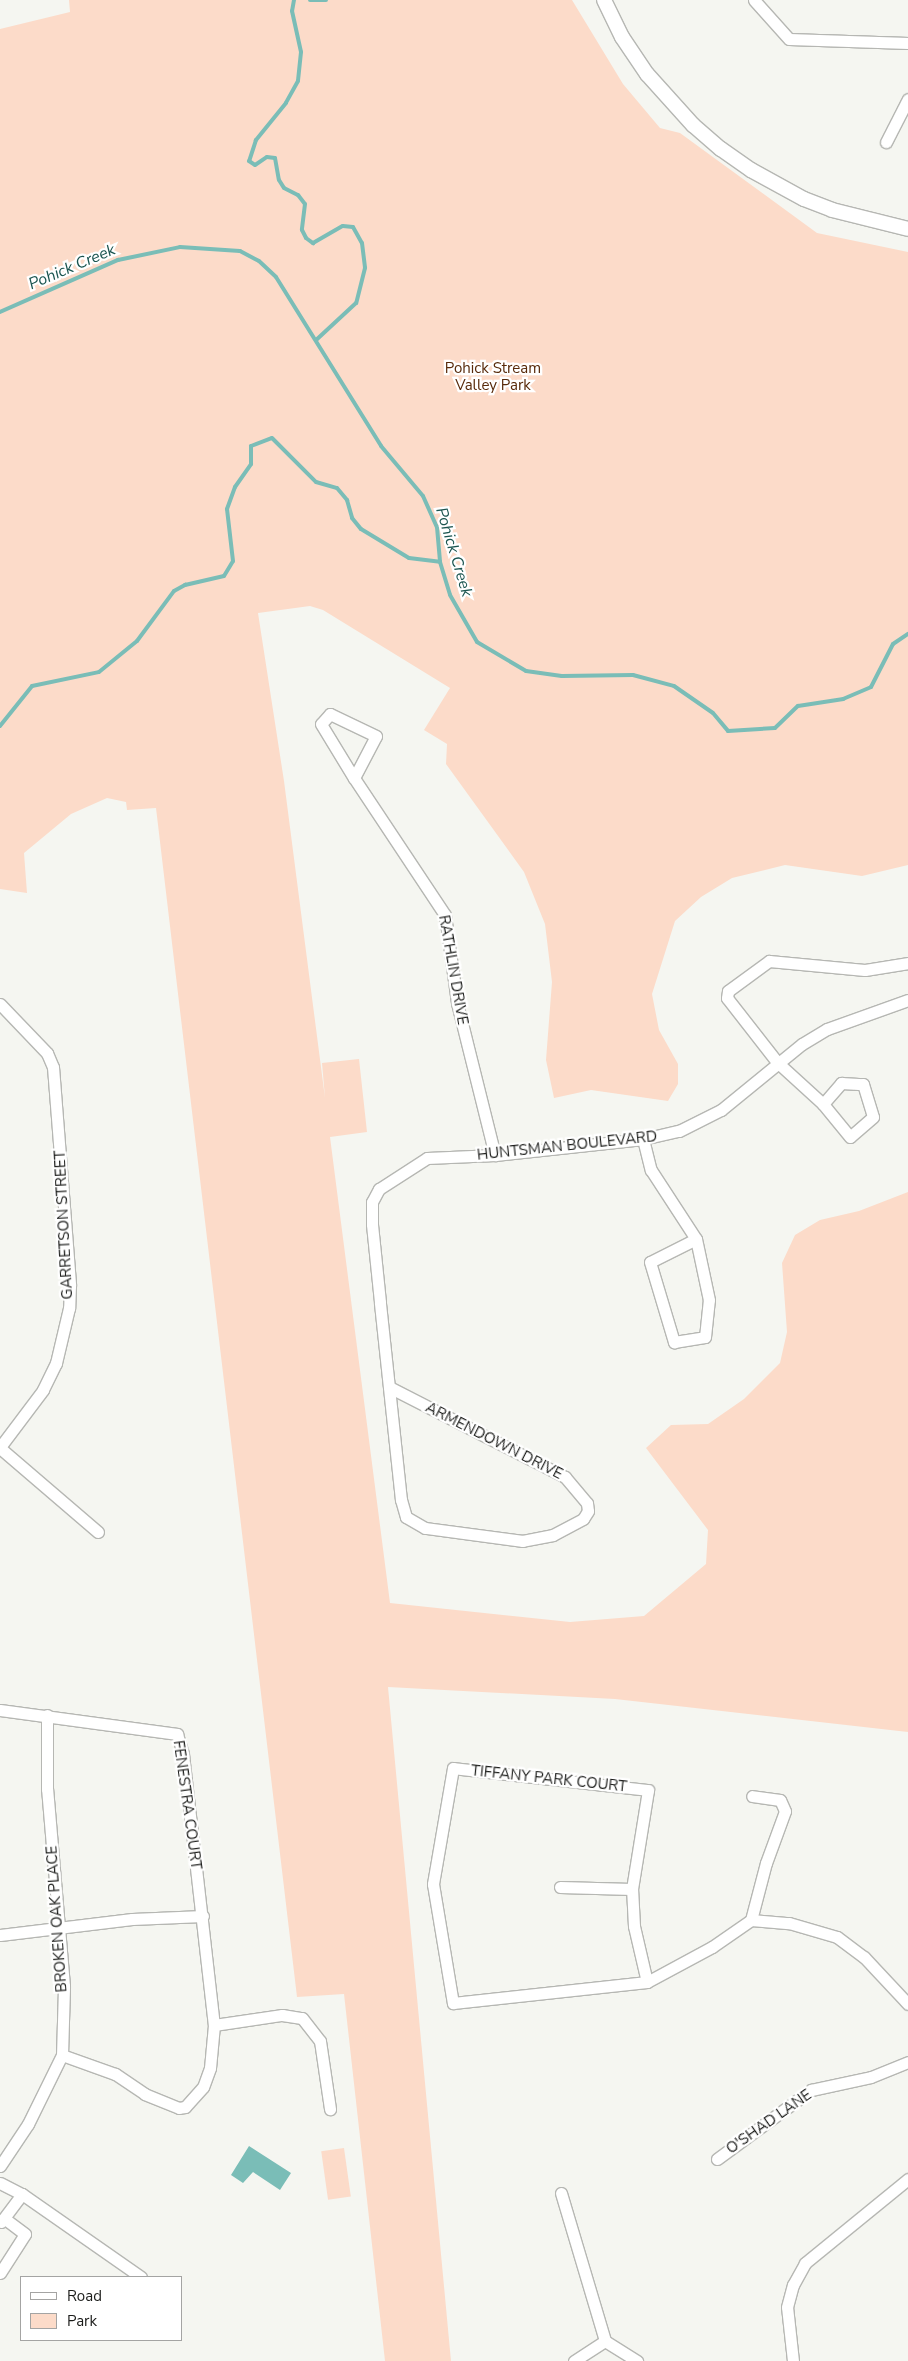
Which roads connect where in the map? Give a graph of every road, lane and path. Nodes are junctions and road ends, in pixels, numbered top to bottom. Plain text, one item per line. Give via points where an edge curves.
1 (604, 0) edge
2 (754, 0) edge
3 (908, 43) edge
4 (908, 99) edge
5 (886, 142) dead end
6 (908, 229) edge
7 (354, 778) junction
8 (908, 963) edge
9 (908, 1000) edge
10 (0, 1004) edge
11 (777, 1062) junction
12 (823, 1104) junction
13 (644, 1139) junction
14 (496, 1155) junction
15 (427, 1158) joint
16 (696, 1239) junction
17 (389, 1387) junction
18 (0, 1447) edge
19 (98, 1532) dead end
20 (0, 1710) edge
21 (47, 1715) junction
22 (752, 1796) dead end
23 (560, 1887) dead end
24 (632, 1889) junction
25 (202, 1916) junction
26 (751, 1920) junction
27 (61, 1928) junction
28 (0, 1935) edge
29 (648, 1982) junction
30 (908, 2004) edge
31 (214, 2025) junction
32 (62, 2055) junction
33 (908, 2062) edge
34 (330, 2109) dead end
35 (717, 2159) dead end
36 (0, 2166) edge
37 (908, 2180) edge
38 (0, 2182) edge
39 (561, 2193) dead end
40 (22, 2194) junction
41 (2, 2221) edge
42 (0, 2273) edge
43 (140, 2276) edge
44 (605, 2341) junction
45 (574, 2361) edge
46 (637, 2361) edge
47 (793, 2361) edge

1 - 6 street via 622,36 647,74 687,119 721,149 751,170 804,199 832,210
2 - 3 street via 789,39
4 - 5 street
7 - 7 street, RATHLIN DRIVE via 321,724 330,714 376,736
7 - 14 street, RATHLIN DRIVE via 445,915 457,1004
8 - 11 street via 865,970 777,960 758,966 728,991 727,998
9 - 11 street, HUNTSMAN BOULEVARD via 827,1029
10 - 18 street, GARRETSON STREET via 48,1053 53,1066 70,1285 69,1308 56,1363 43,1390
11 - 12 street
11 - 13 street, HUNTSMAN BOULEVARD via 721,1110 679,1130
12 - 12 street via 850,1137 873,1117 863,1084 841,1083
13 - 14 street, HUNTSMAN BOULEVARD
13 - 16 street via 652,1170
14 - 15 street, HUNTSMAN BOULEVARD
15 - 17 street, ARMENDOWN DRIVE via 379,1189 372,1202
16 - 16 street via 650,1262 674,1342 705,1337 709,1300
17 - 17 street, ARMENDOWN DRIVE via 555,1471 574,1484 587,1503 588,1511 575,1525 535,1540 417,1525 403,1510
18 - 19 street
20 - 21 street, FENESTRA COURT
21 - 25 street, FENESTRA COURT via 177,1734 183,1754
21 - 27 street, BROKEN OAK PLACE via 47,1789
22 - 26 street via 780,1800 785,1811 766,1863
23 - 24 street
24 - 29 street, TIFFANY PARK COURT via 634,1926
24 - 29 street, TIFFANY PARK COURT via 648,1790 453,1768 433,1884 453,2003
25 - 27 street
25 - 31 street, FENESTRA COURT
26 - 29 street, TIFFANY PARK COURT via 712,1948
26 - 30 street via 789,1923 836,1937 864,1957
27 - 28 street
27 - 32 street, BROKEN OAK PLACE via 64,1986
31 - 32 street, FENESTRA COURT via 210,2068 203,2087 185,2107 179,2108 152,2098 115,2074
31 - 34 street via 282,2015 302,2018 320,2041
32 - 36 street, BROKEN OAK PLACE via 28,2124
33 - 35 street, O'SHAD LANE via 871,2077 811,2090
37 - 47 street via 805,2263 793,2285 788,2307
38 - 40 street
39 - 44 street
40 - 41 street
40 - 43 street
41 - 42 street via 25,2234
44 - 45 street
44 - 46 street

